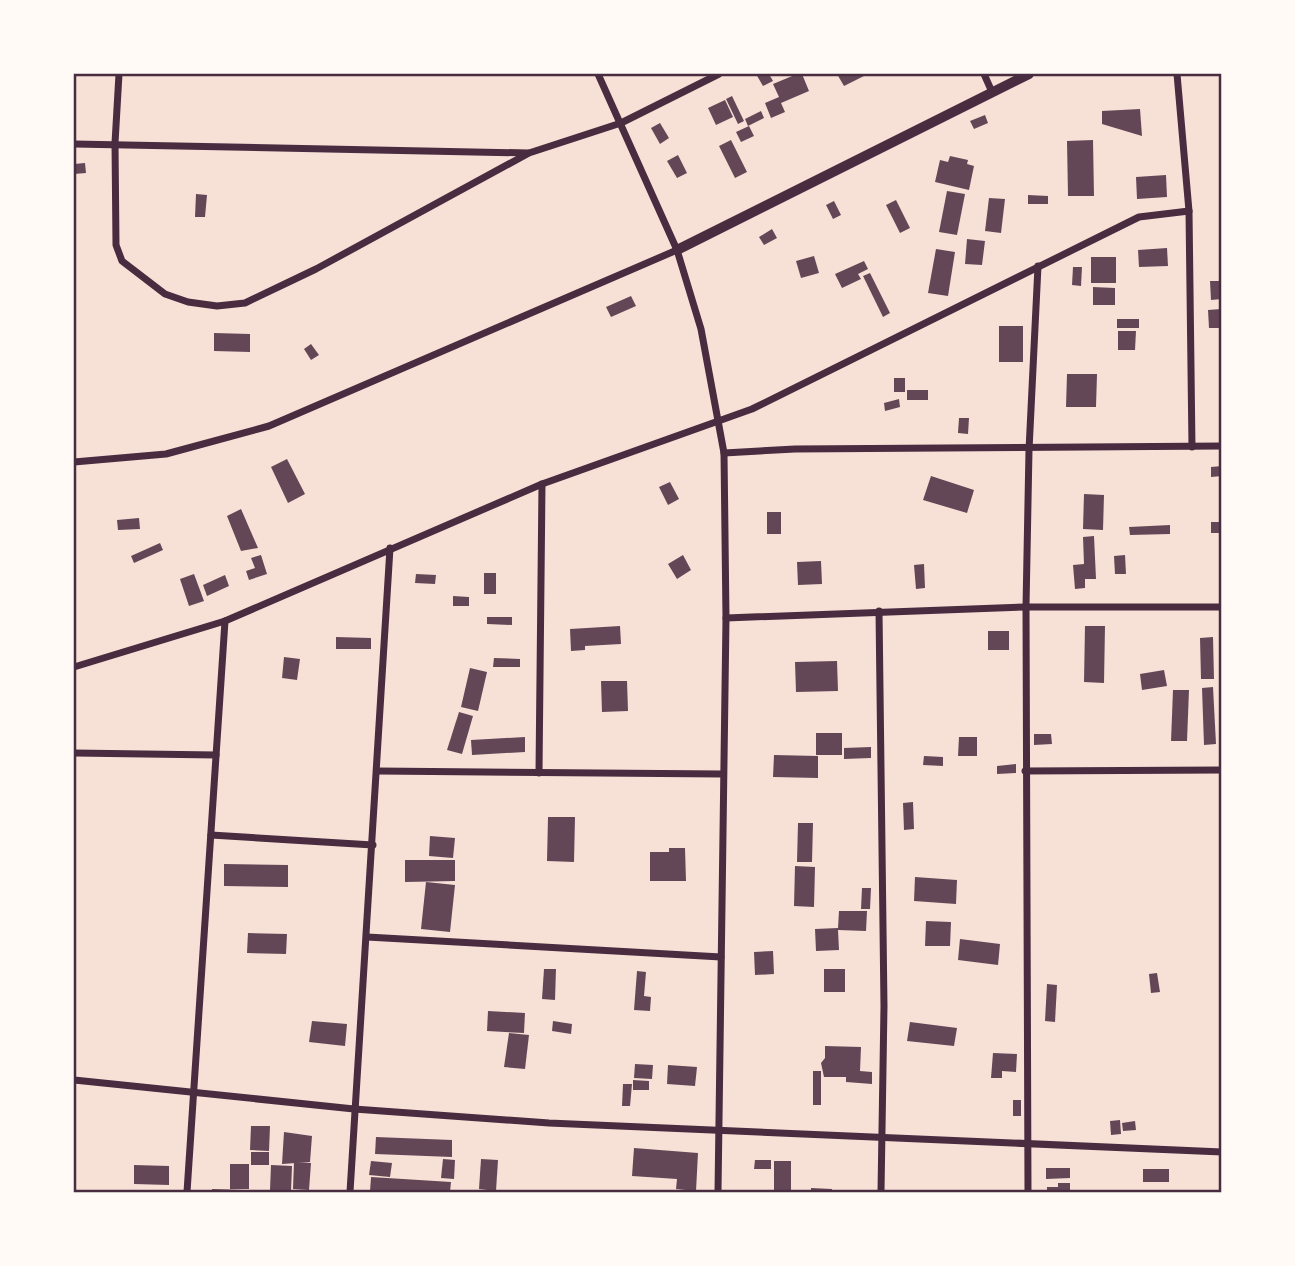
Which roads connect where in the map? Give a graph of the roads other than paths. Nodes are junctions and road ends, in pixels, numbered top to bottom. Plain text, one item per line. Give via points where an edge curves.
1 (119, 74) edge
2 (598, 74) edge
3 (719, 74) edge
4 (984, 74) edge
5 (1029, 74) edge
6 (1177, 74) edge
7 (992, 92) junction
8 (621, 122) junction
9 (115, 143) junction
10 (74, 144) edge
11 (529, 153) junction
12 (1189, 211) junction
13 (677, 250) junction
14 (1038, 266) junction
15 (720, 420) junction
16 (1222, 446) edge
17 (1192, 447) junction
18 (1029, 450) junction
19 (724, 453) junction
20 (74, 462) edge
21 (542, 484) junction
22 (390, 548) junction
23 (1026, 607) junction
24 (1222, 607) edge
25 (879, 611) junction
26 (726, 618) junction
27 (225, 621) junction
28 (74, 667) edge
29 (74, 752) edge
30 (216, 755) junction
31 (1222, 770) edge
32 (378, 771) junction
33 (1026, 771) junction
34 (539, 773) junction
35 (722, 774) junction
36 (211, 835) junction
37 (373, 845) junction
38 (367, 937) junction
39 (721, 957) junction
40 (74, 1080) edge
41 (195, 1090) junction
42 (354, 1109) junction
43 (719, 1132) junction
44 (881, 1138) junction
45 (1029, 1144) junction
46 (1222, 1152) edge
47 (187, 1192) edge
48 (350, 1192) edge
49 (718, 1192) edge
50 (881, 1192) edge
51 (1028, 1192) edge

1 - 9 street
2 - 8 street
3 - 8 street
4 - 7 street
5 - 7 street
6 - 12 street
7 - 13 street
8 - 11 street
8 - 13 street
9 - 10 street
9 - 11 street
9 - 11 street via 116,245 122,261 165,294 217,306 246,303 316,269
12 - 14 street via 1139,217
12 - 17 street
13 - 15 street via 701,330
13 - 20 street via 269,426 166,454
14 - 15 street via 752,409
14 - 18 street
15 - 19 street
15 - 21 street
16 - 17 street
17 - 18 street
18 - 19 street
18 - 23 street
19 - 26 street
21 - 22 street
21 - 34 street
22 - 27 street
22 - 32 street
23 - 24 street
23 - 25 street
23 - 33 street
25 - 26 street
25 - 44 street via 884,1006
26 - 35 street
27 - 28 street
27 - 30 street
29 - 30 street
30 - 36 street
31 - 33 street
32 - 34 street
32 - 37 street
33 - 45 street
34 - 35 street
35 - 39 street
36 - 37 street
36 - 41 street
37 - 38 street
38 - 39 street
38 - 42 street
39 - 43 street
40 - 41 street
41 - 42 street
41 - 47 street
42 - 43 street
42 - 48 street
43 - 44 street
43 - 49 street
44 - 45 street
44 - 50 street
45 - 46 street
45 - 51 street

